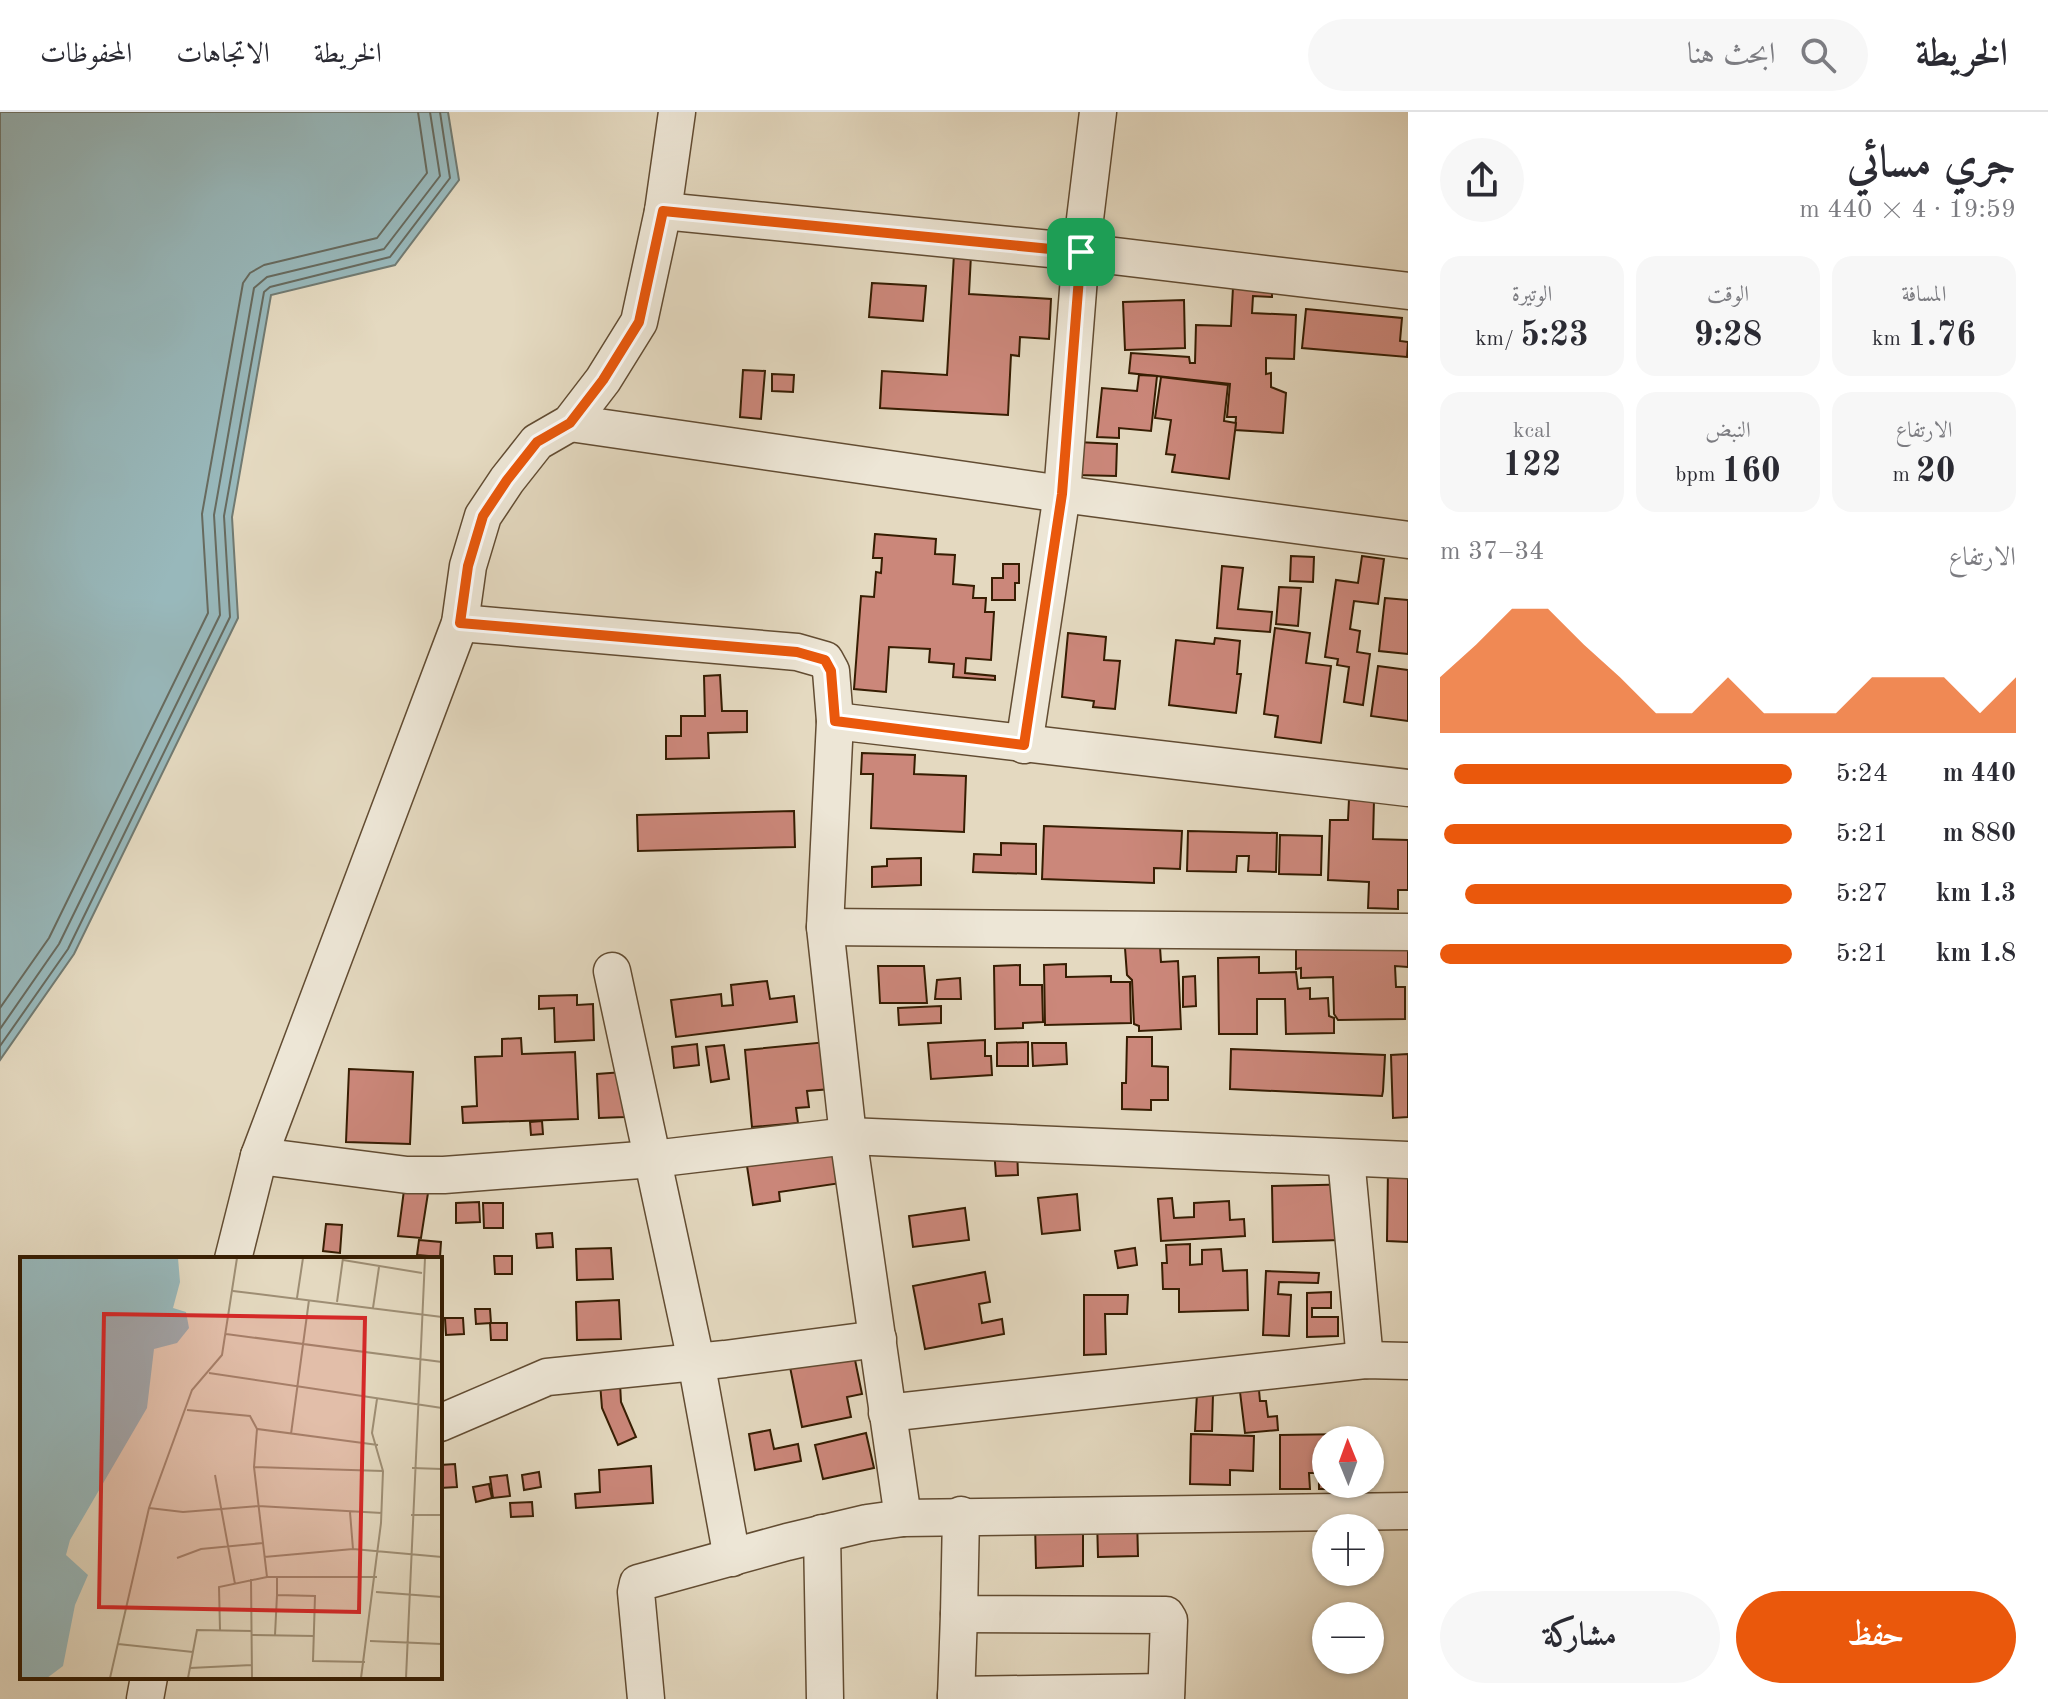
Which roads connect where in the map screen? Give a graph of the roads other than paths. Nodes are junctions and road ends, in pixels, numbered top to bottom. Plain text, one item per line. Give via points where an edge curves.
1 (677, 112) edge
2 (1098, 112) edge
3 (663, 211) junction
4 (1081, 252) junction
5 (1408, 291) edge
6 (570, 423) junction
7 (1062, 494) junction
8 (1408, 540) edge
9 (460, 623) junction
10 (835, 721) junction
11 (1024, 745) junction
12 (1408, 788) edge
13 (825, 927) junction
14 (1408, 932) edge
15 (612, 971) dead end
16 (848, 1136) junction
17 (259, 1156) junction
18 (1346, 1158) junction
19 (653, 1159) junction
20 (1408, 1160) edge
21 (234, 1257) edge
22 (878, 1339) junction
23 (1365, 1360) junction
24 (696, 1361) junction
25 (1408, 1361) edge
26 (887, 1413) junction
27 (442, 1422) edge
28 (1408, 1511) edge
29 (961, 1515) junction
30 (903, 1518) junction
31 (822, 1533) junction
32 (732, 1558) junction
33 (959, 1614) junction
34 (149, 1679) edge
35 (1166, 1696) edge
36 (956, 1697) edge
37 (145, 1699) edge
38 (646, 1699) edge
39 (825, 1699) edge

1 - 3 street
2 - 4 street
3 - 4 street
3 - 6 street via 639,322
4 - 5 street
4 - 7 street
6 - 7 street
6 - 9 street via 537,442 483,516 468,566
7 - 8 street
7 - 11 street
9 - 10 street via 797,652 825,660 831,671
9 - 17 street
10 - 11 street
10 - 13 street
11 - 12 street
13 - 14 street
13 - 16 street
15 - 19 street
16 - 18 street
16 - 19 street
16 - 22 street
17 - 19 street via 407,1175
17 - 21 street
18 - 20 street
18 - 23 street
19 - 24 street
22 - 24 street
22 - 26 street
23 - 25 street
23 - 26 street
24 - 27 street via 543,1378
24 - 32 street
26 - 30 street
28 - 29 street
29 - 30 street
29 - 33 street
30 - 31 street
31 - 32 street
31 - 39 street
32 - 38 street via 636,1585
33 - 35 street via 1166,1615
33 - 36 street
34 - 37 street
35 - 36 street

